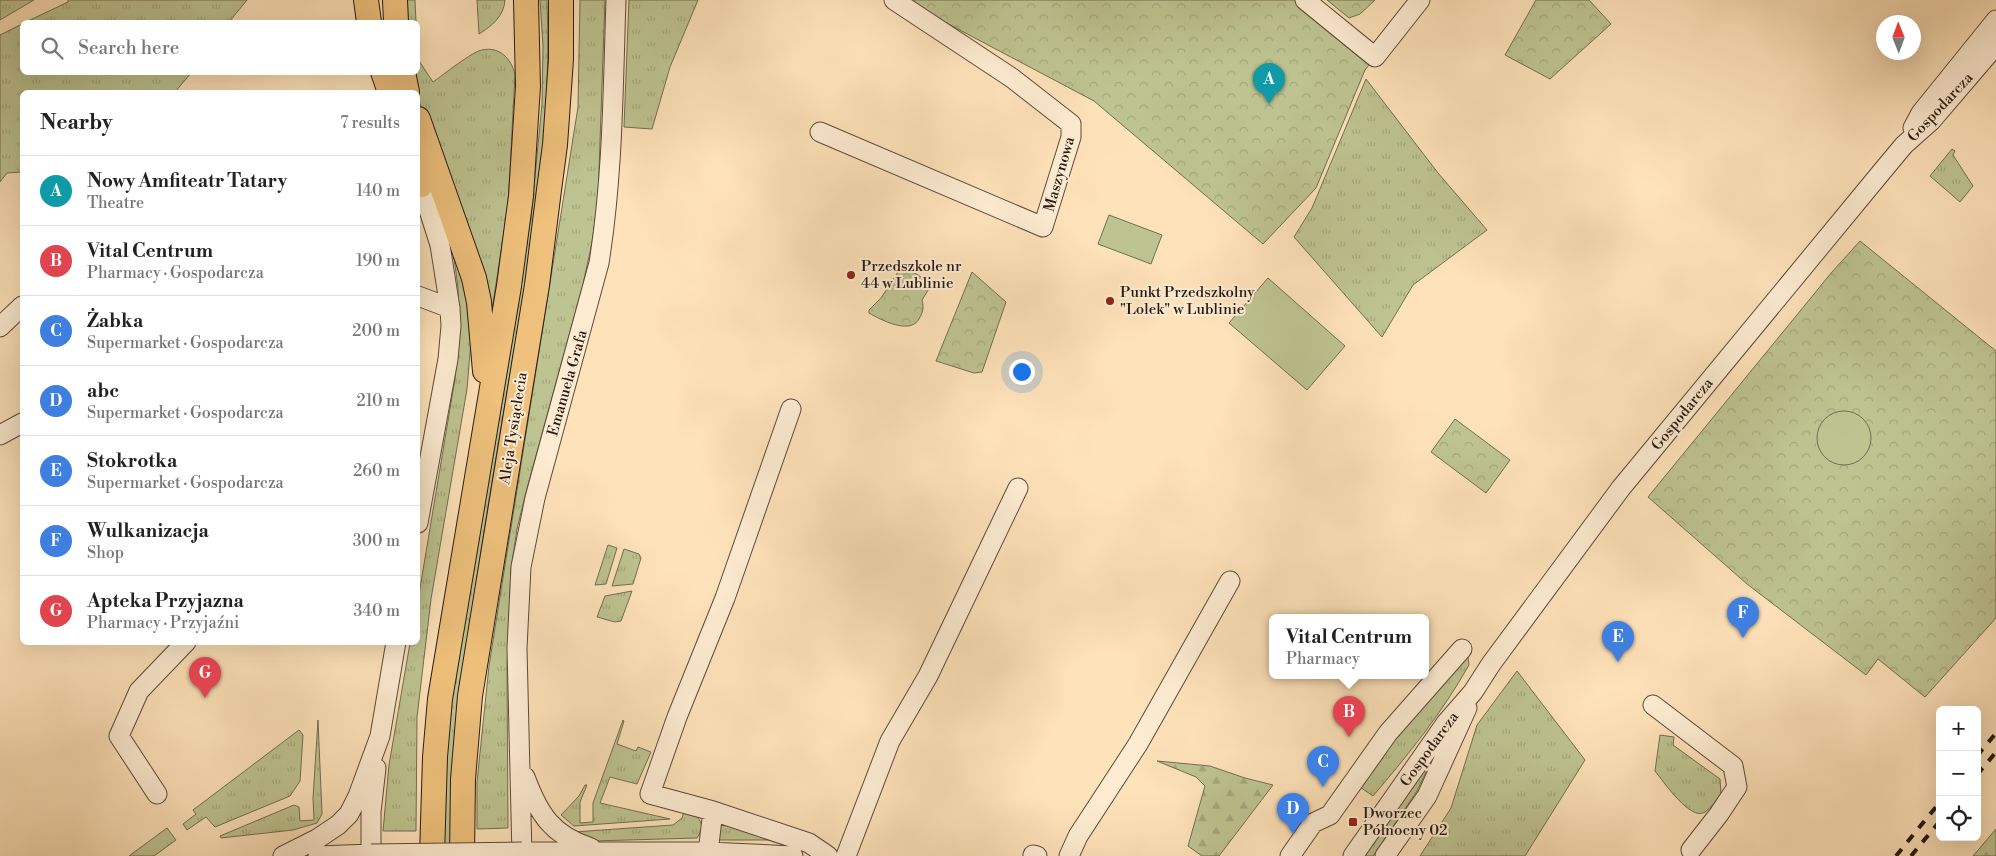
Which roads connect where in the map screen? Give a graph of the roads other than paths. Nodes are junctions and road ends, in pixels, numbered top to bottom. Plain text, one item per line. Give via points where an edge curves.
1 (366, 0) edge
2 (395, 0) edge
3 (526, 0) edge
4 (561, 0) edge
5 (616, 0) edge
6 (894, 0) edge
7 (1305, 0) edge
8 (1420, 0) edge
9 (369, 20) edge
10 (396, 20) edge
11 (1996, 20) edge
12 (1996, 45) edge
13 (387, 75) edge
14 (403, 87) edge
15 (420, 125) edge
16 (820, 132) dead end
17 (1904, 145) junction
18 (420, 177) edge
19 (420, 297) edge
20 (20, 308) edge
21 (450, 308) junction
22 (0, 327) edge
23 (488, 404) junction
24 (791, 409) dead end
25 (20, 424) edge
26 (0, 435) edge
27 (1018, 488) dead end
28 (420, 512) edge
29 (1230, 581) dead end
30 (183, 645) edge
31 (395, 645) edge
32 (1462, 650) dead end
33 (1473, 692) junction
34 (1653, 705) dead end
35 (380, 736) junction
36 (520, 764) junction
37 (157, 794) dead end
38 (713, 811) junction
39 (1691, 850) dead end
40 (601, 852) junction
41 (708, 852) junction
42 (522, 854) edge
43 (371, 855) edge
44 (283, 856) edge
45 (318, 856) edge
46 (432, 856) edge
47 (462, 856) edge
48 (793, 856) edge
49 (828, 856) edge
50 (846, 856) edge
51 (1069, 856) edge
52 (1290, 856) edge
53 (1353, 856) edge
54 (1385, 856) edge

1 - 9 main road
2 - 10 main road
3 - 23 main road, Aleja Tysiąclecia via 528,86 521,196
4 - 47 main road, Aleja Tysiąclecia via 561,59 552,172 537,285 470,696
5 - 36 street, Emanuela Grafa via 612,140 600,254 535,498 521,567 517,648
6 - 16 street, Maszynowa via 1012,78 1071,124 1071,137 1043,227
7 - 8 street via 1375,57
11 - 17 street, Gospodarcza via 1921,113
12 - 17 street, Gospodarcza via 1931,121
13 - 14 main road
15 - 23 main road via 474,278
17 - 33 street, Gospodarcza via 1621,488
18 - 21 street via 440,245
19 - 21 street
20 - 22 street
21 - 28 street via 448,360
23 - 46 main road, Aleja Tysiąclecia via 440,699
24 - 38 street via 725,598 650,794
25 - 26 street
27 - 50 street via 928,676 890,741
29 - 51 street via 1138,744 1078,836
30 - 37 street via 139,691 119,736
31 - 35 street
32 - 52 street via 1388,733 1330,815 1313,824
33 - 53 street, Gospodarcza via 1446,723
33 - 54 street, Gospodarcza via 1427,796
34 - 39 street via 1733,766 1737,787
35 - 43 street via 371,812
35 - 44 street via 349,814 317,840
36 - 40 street via 543,817 551,826 575,843
36 - 42 street, Emanuela Grafa
38 - 41 street
38 - 49 street via 809,843
40 - 41 street
40 - 42 street
41 - 48 street
42 - 43 street, bridge
43 - 45 street

